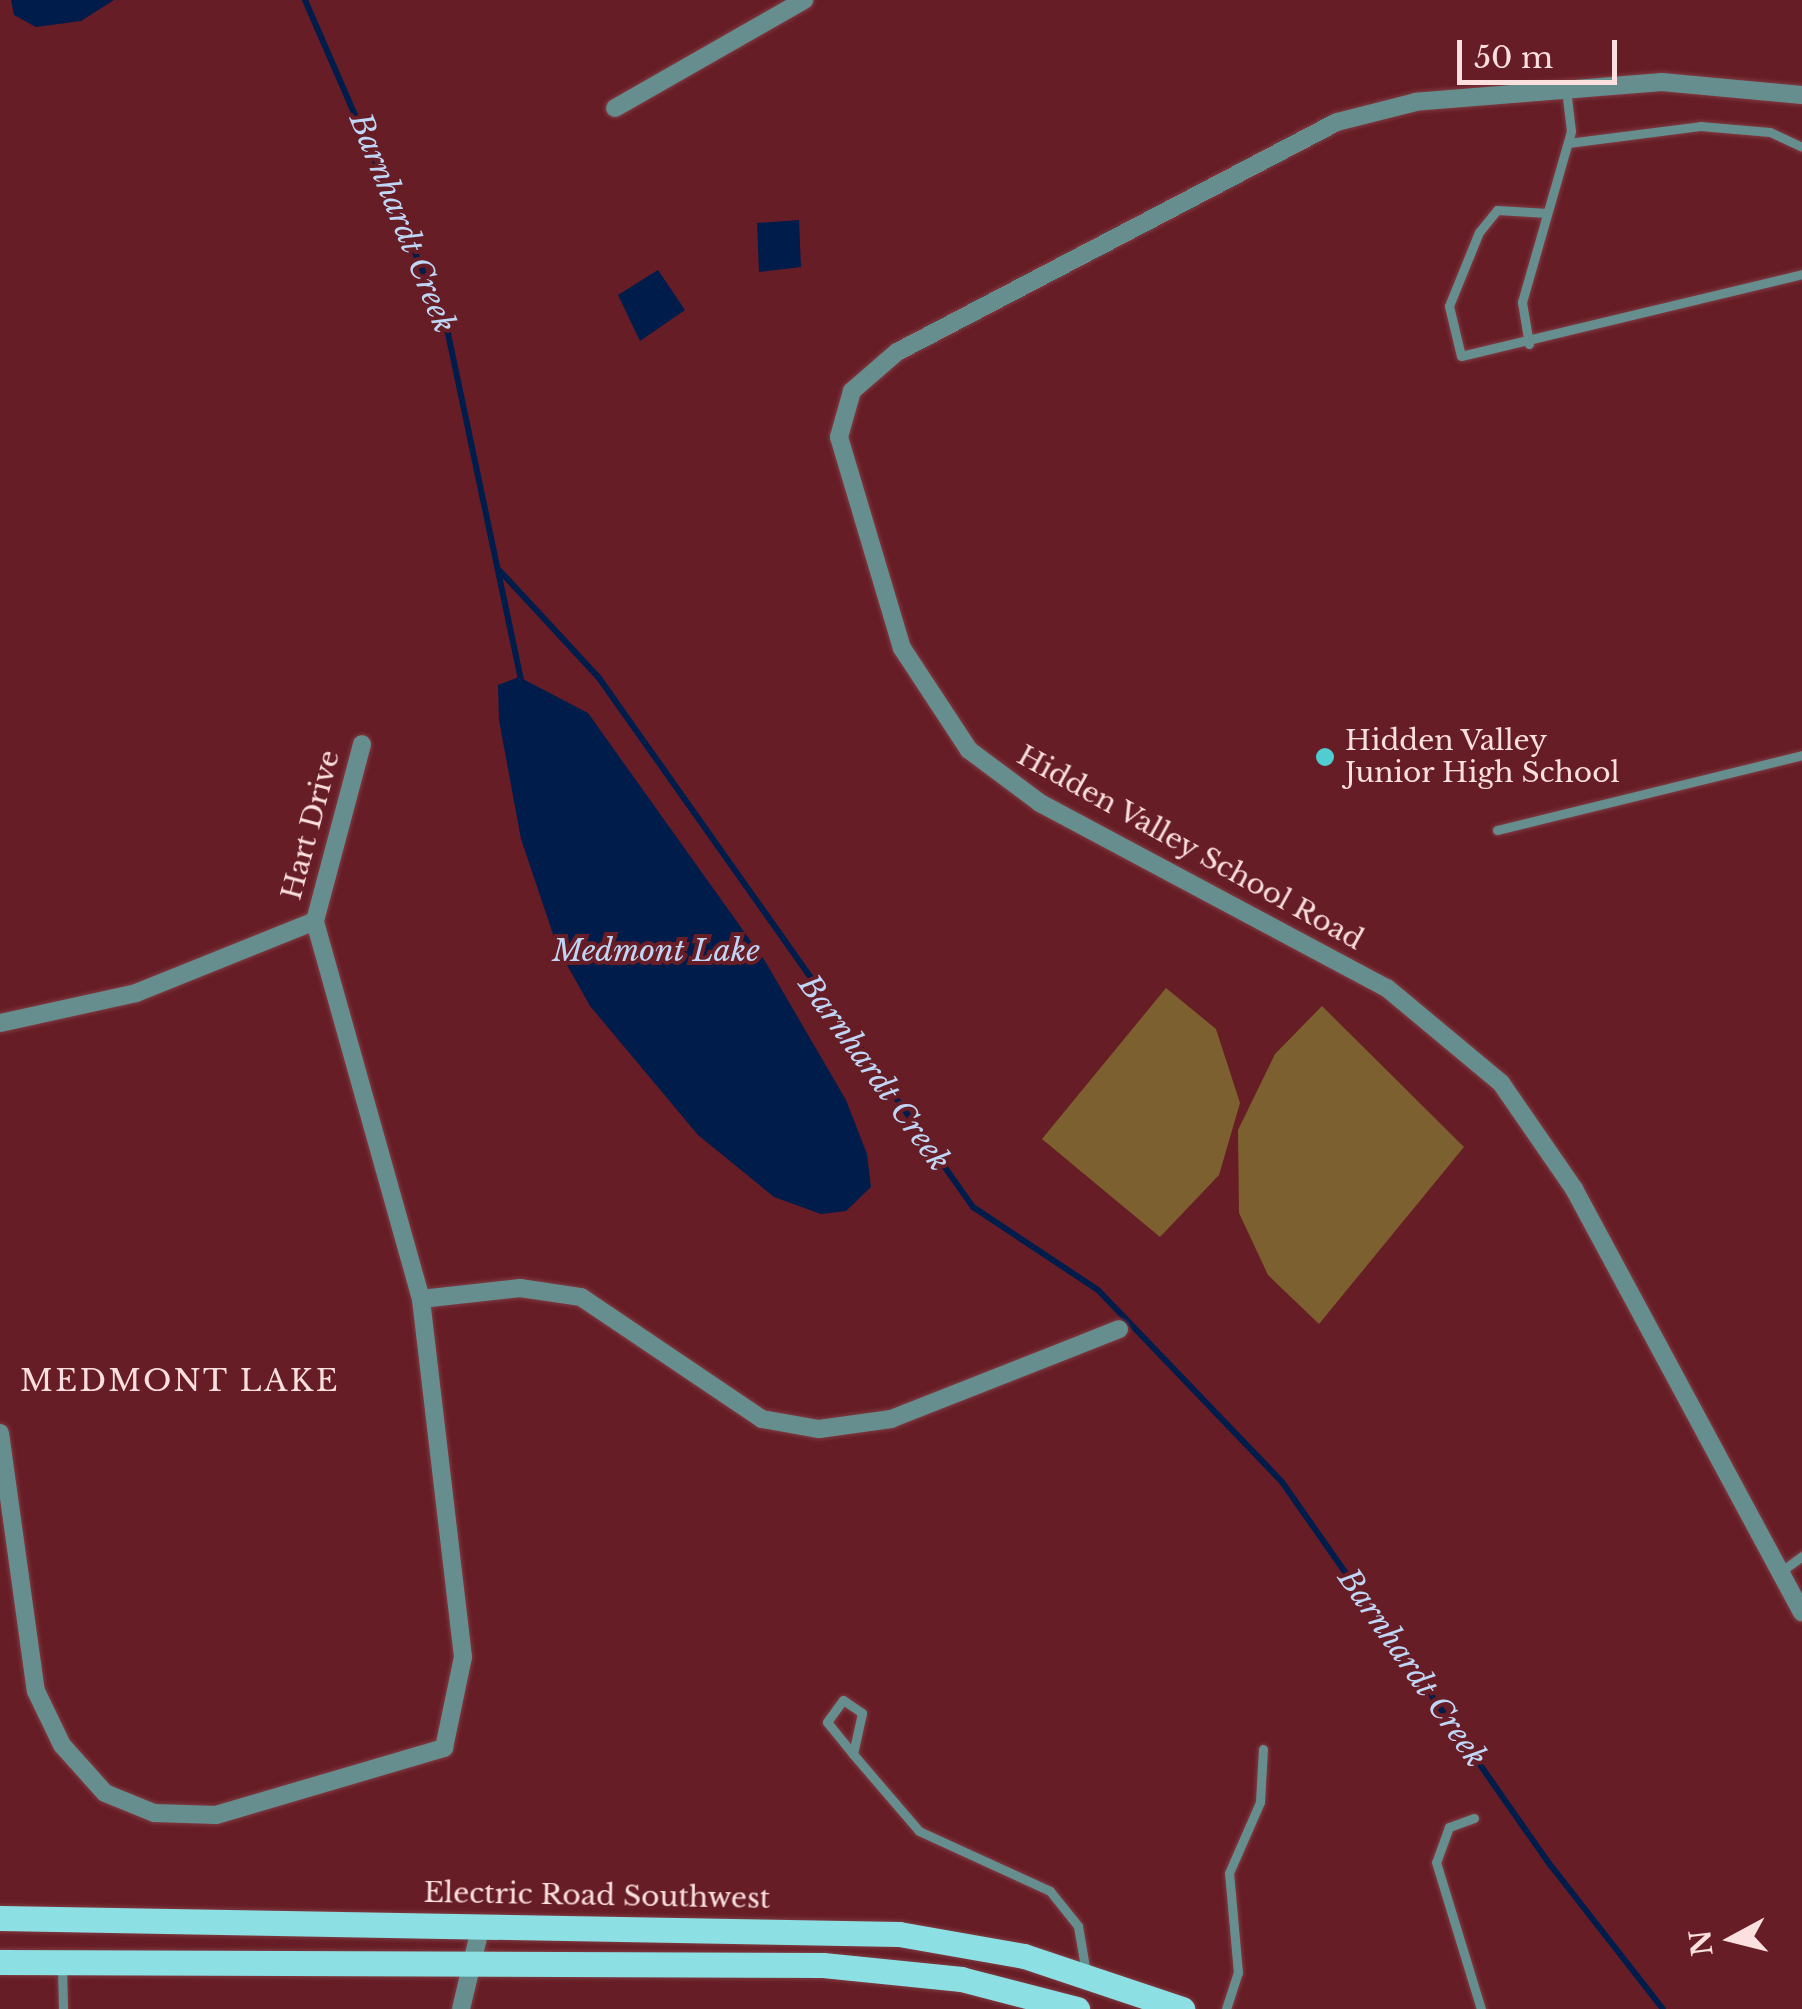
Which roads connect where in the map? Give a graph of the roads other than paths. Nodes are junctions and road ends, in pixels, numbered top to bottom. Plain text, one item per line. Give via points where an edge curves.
1 (804, 0) edge
2 (1566, 89) junction
3 (1802, 95) edge
4 (615, 108) dead end
5 (1568, 143) junction
6 (1802, 148) edge
7 (1547, 213) junction
8 (1802, 274) edge
9 (1529, 344) junction
10 (362, 744) dead end
11 (1802, 755) edge
12 (1497, 830) dead end
13 (315, 921) junction
14 (0, 1023) edge
15 (420, 1300) junction
16 (1118, 1330) dead end
17 (0, 1433) edge
18 (1802, 1556) edge
19 (1783, 1570) junction
20 (1802, 1613) edge
21 (1262, 1749) dead end
22 (853, 1754) junction
23 (1474, 1818) dead end
24 (0, 1918) edge
25 (481, 1925) junction
26 (0, 1962) edge
27 (62, 1962) junction
28 (472, 1963) junction
29 (1086, 1972) junction
30 (64, 2009) edge
31 (461, 2009) edge
32 (1077, 2009) edge
33 (1182, 2009) edge
34 (1226, 2009) edge
35 (1481, 2009) edge

1 - 4 street
2 - 3 street, Hidden Valley School Road via 1747,84
2 - 5 lane
2 - 19 street, Hidden Valley School Road via 1416,102 1337,122 964,314 852,391 839,437 843,468 907,661 968,750 1040,803 1387,988 1501,1082 1574,1189
5 - 6 lane via 1700,126 1770,132
5 - 7 lane
7 - 9 lane via 1522,302
7 - 9 lane via 1497,210 1460,269 1449,306 1461,356
8 - 9 lane
10 - 13 street, Hart Drive
11 - 12 lane
13 - 14 street via 136,994
13 - 15 street
15 - 16 street via 520,1288 581,1297 762,1419 819,1429 890,1420
15 - 17 street via 463,1657 444,1748 216,1815 154,1813 105,1793 71,1756 36,1691
18 - 19 lane
19 - 20 street, Hidden Valley School Road
21 - 34 lane via 1260,1802 1230,1873 1238,1973
22 - 22 lane via 828,1722 843,1700 862,1714
22 - 29 lane via 920,1831 1050,1892 1078,1926
23 - 35 lane via 1449,1827 1436,1862
24 - 25 main road, Electric Road Southwest
25 - 28 street
25 - 29 main road, Electric Road Southwest via 898,1934
26 - 27 main road
27 - 28 main road
27 - 30 lane
28 - 31 street
28 - 32 main road via 893,1970
29 - 33 main road, Electric Road Southwest

